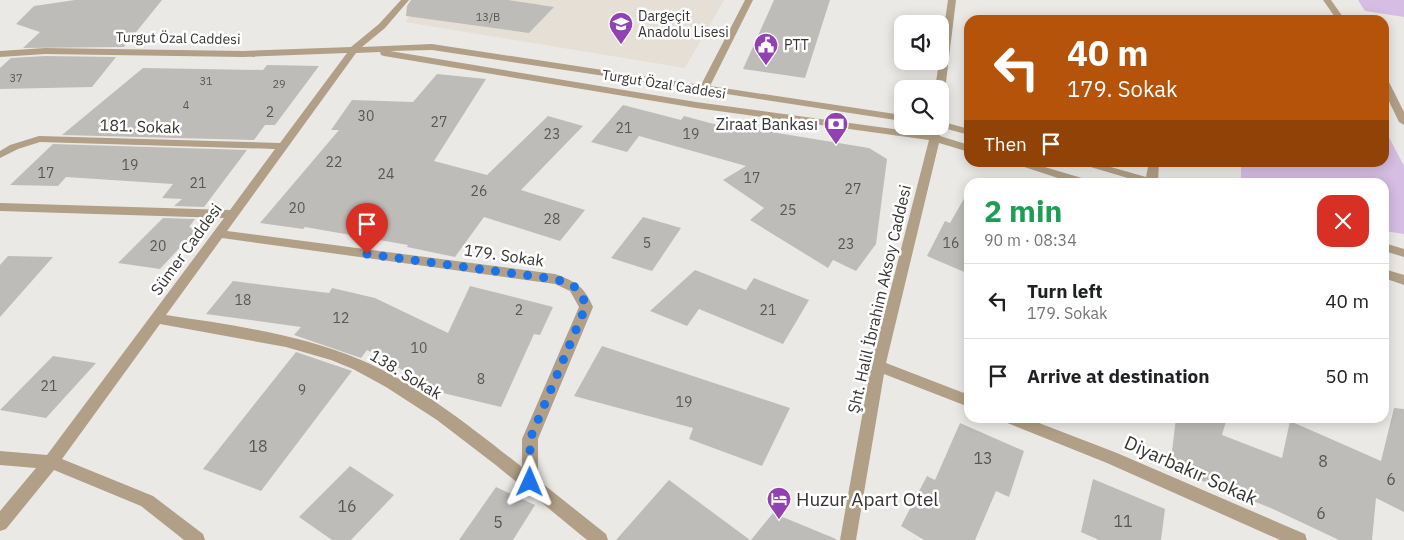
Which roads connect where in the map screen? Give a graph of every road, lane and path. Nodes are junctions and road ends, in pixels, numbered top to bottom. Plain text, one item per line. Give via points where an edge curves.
1 (405, 0) edge
2 (749, 0) edge
3 (952, 0) edge
4 (1328, 0) edge
5 (1338, 15) edge
6 (355, 48) junction
7 (0, 54) edge
8 (941, 80) edge
9 (704, 88) junction
10 (1389, 92) edge
11 (696, 105) junction
12 (894, 117) edge
13 (1404, 122) edge
14 (949, 126) edge
15 (894, 127) edge
16 (964, 131) edge
17 (934, 135) edge
18 (941, 135) edge
19 (282, 146) junction
20 (964, 146) edge
21 (0, 155) edge
22 (1031, 167) edge
23 (1097, 167) edge
24 (1068, 178) edge
25 (1137, 178) edge
26 (0, 207) edge
27 (231, 214) junction
28 (219, 234) junction
29 (1389, 249) edge
30 (1404, 253) edge
31 (1389, 276) edge
32 (1404, 280) edge
33 (156, 319) junction
34 (878, 366) junction
35 (964, 400) edge
36 (1023, 423) edge
37 (0, 458) edge
38 (51, 462) junction
39 (530, 482) junction
40 (0, 523) edge
41 (197, 540) edge
42 (600, 540) edge
43 (848, 540) edge
44 (1299, 540) edge

1 - 6 street, Sümer Caddesi via 382,26
2 - 9 street
3 - 8 street
4 - 5 street
6 - 7 street, Turgut Özal Caddesi via 244,54 45,51
6 - 9 street, Turgut Özal Caddesi via 432,46
6 - 11 street, Turgut Özal Caddesi
6 - 19 street, Sümer Caddesi
9 - 11 street
9 - 12 street, Turgut Özal Caddesi
10 - 13 street
11 - 15 street, Turgut Özal Caddesi
14 - 16 street
17 - 34 street, Şht. Halil İbrahim Aksoy Caddesi
18 - 20 street, Turgut Özal Caddesi
19 - 21 street, 181. Sokak via 39,139
19 - 27 street, Sümer Caddesi
22 - 24 street
23 - 25 street
26 - 27 street
27 - 28 street, Sümer Caddesi
28 - 33 street, Sümer Caddesi
28 - 39 street, 179. Sokak via 555,279 574,286 582,293 586,306 530,439
29 - 30 street
31 - 32 street
33 - 38 street, Sümer Caddesi
33 - 39 street, 138. Sokak via 228,329 289,343 358,365 403,389
34 - 35 street
34 - 43 street, Şht. Halil İbrahim Aksoy Caddesi
36 - 44 street, Diyarbakır Sokak via 1112,458
37 - 38 street
38 - 40 street, Sümer Caddesi
38 - 41 street via 147,501
39 - 42 street, 138. Sokak

